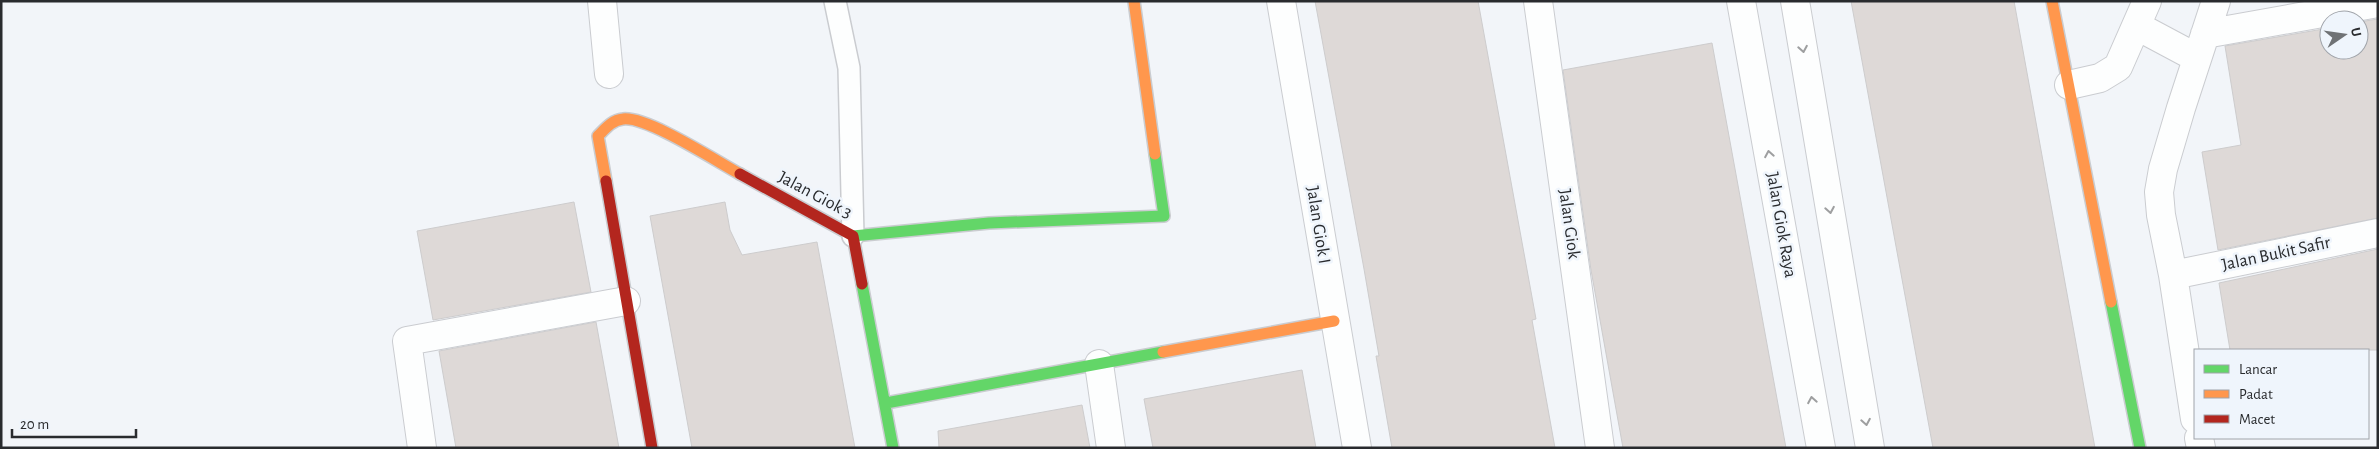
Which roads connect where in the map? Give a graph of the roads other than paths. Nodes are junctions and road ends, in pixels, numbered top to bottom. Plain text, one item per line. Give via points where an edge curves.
1 (602, 1) edge
2 (835, 1) edge
3 (1134, 1) edge
4 (1281, 1) edge
5 (1538, 1) edge
6 (1742, 1) edge
7 (1795, 1) edge
8 (2052, 1) edge
9 (2147, 1) edge
10 (2216, 1) edge
11 (2378, 3) edge
12 (2142, 29) junction
13 (2197, 49) junction
14 (609, 74) dead end
15 (2069, 85) junction
16 (2378, 233) edge
17 (853, 236) junction
18 (2174, 275) junction
19 (626, 301) junction
20 (1334, 322) junction
21 (1099, 364) junction
22 (886, 403) junction
23 (2194, 412) edge
24 (422, 448) edge
25 (652, 448) edge
26 (893, 448) edge
27 (1111, 448) edge
28 (1357, 448) edge
29 (1600, 448) edge
30 (1821, 448) edge
31 (1870, 448) edge
32 (2140, 448) edge

1 - 14 street
2 - 17 lane via 849,68
3 - 17 street via 1164,216 989,222
4 - 20 street, Jalan Giok I
5 - 29 street, Jalan Giok
30 -> 6 street, Jalan Giok Raya
7 -> 31 street
8 - 15 street
9 - 12 street
10 - 13 street
11 - 13 street
12 - 13 street
12 - 15 street via 2118,67 2100,78
13 - 18 street via 2159,192
15 - 32 street
16 - 18 street, Jalan Bukit Safir
17 - 19 street, Jalan Giok 3 via 647,123 627,117 613,120 598,136
17 - 22 street, Jalan Giok 3
18 - 23 street
19 - 24 street via 407,341
19 - 25 street
20 - 21 street
20 - 28 street, Jalan Giok I
21 - 22 street
21 - 27 street
22 - 26 street, Jalan Giok 3

